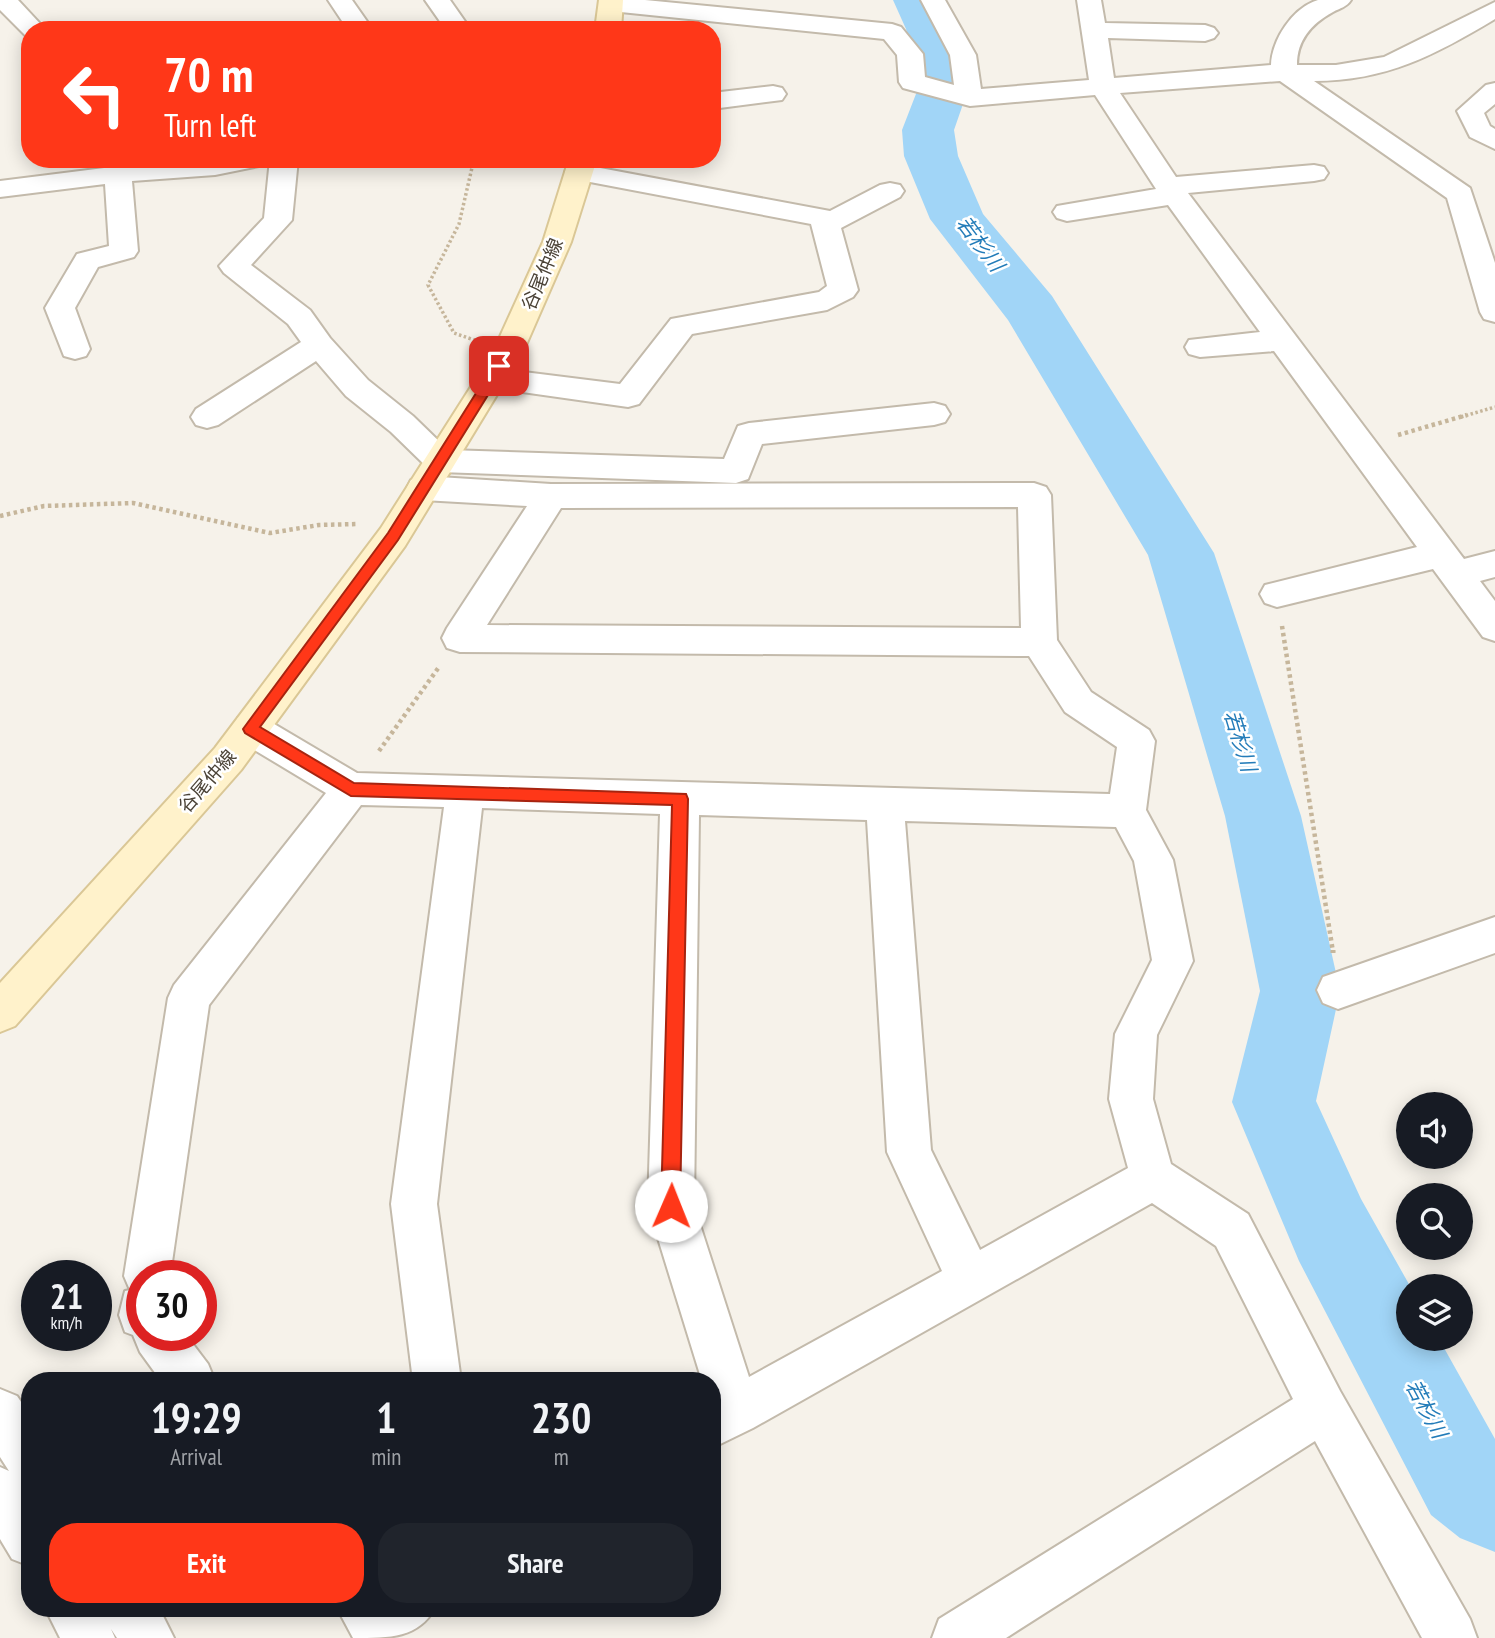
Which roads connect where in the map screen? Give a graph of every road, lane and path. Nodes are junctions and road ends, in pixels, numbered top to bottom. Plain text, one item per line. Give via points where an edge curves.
1 (4, 0) edge
2 (340, 0) edge
3 (437, 0) edge
4 (933, 0) edge
5 (1089, 0) edge
6 (1339, 0) edge
7 (611, 2) edge
8 (1495, 9) edge
9 (25, 21) edge
10 (355, 21) edge
11 (452, 21) edge
12 (609, 21) edge
13 (1094, 30) junction
14 (1205, 33) dead end
15 (1284, 72) junction
16 (1102, 88) junction
17 (1495, 91) edge
18 (773, 94) dead end
19 (970, 98) junction
20 (721, 101) edge
21 (1495, 141) edge
22 (128, 168) edge
23 (283, 168) edge
24 (472, 168) edge
25 (580, 168) edge
26 (590, 168) edge
27 (1314, 173) dead end
28 (0, 189) edge
29 (890, 191) dead end
30 (1172, 191) junction
31 (1067, 212) dead end
32 (825, 225) junction
33 (1495, 312) edge
34 (1283, 340) junction
35 (319, 345) junction
36 (1200, 347) dead end
37 (75, 349) dead end
38 (499, 366) junction
39 (1495, 407) edge
40 (934, 414) dead end
41 (207, 417) dead end
42 (1360, 445) junction
43 (431, 475) junction
44 (551, 496) junction
45 (0, 516) edge
46 (401, 523) junction
47 (1448, 564) junction
48 (1495, 564) edge
49 (1277, 594) joint
50 (1495, 627) edge
51 (460, 638) junction
52 (1039, 642) junction
53 (251, 729) junction
54 (351, 789) junction
55 (465, 792) junction
56 (680, 799) junction
57 (885, 804) junction
58 (1127, 811) junction
59 (1495, 935) edge
60 (1339, 990) joint
61 (0, 1013) edge
62 (1153, 1178) junction
63 (149, 1260) edge
64 (970, 1280) junction
65 (169, 1351) edge
66 (184, 1372) edge
67 (436, 1372) edge
68 (712, 1372) edge
69 (1323, 1408) junction
70 (0, 1413) edge
71 (724, 1418) edge
72 (21, 1445) edge
73 (0, 1492) edge
74 (21, 1526) edge
75 (76, 1617) edge
76 (134, 1617) edge
77 (89, 1638) edge
78 (148, 1638) edge
79 (958, 1638) edge
80 (1451, 1638) edge

1 - 9 street
2 - 10 street
3 - 11 street
4 - 19 street via 962,53
5 - 13 street
6 - 15 street via 1305,16 1295,29 1283,58
7 - 12 main road
7 - 19 street via 892,32 910,54 912,82
8 - 15 street via 1438,43 1391,63 1336,73
13 - 14 street
13 - 16 street
15 - 16 street
15 - 33 street via 1460,194
16 - 19 street
16 - 30 street
17 - 21 street via 1470,111 1479,131
18 - 20 street
22 - 28 street
22 - 37 street via 124,251 87,261 60,308
23 - 35 street via 278,220 234,266 299,317
24 - 38 path via 459,224 428,285 454,333
25 - 38 main road, 谷尾仲線 via 557,242
26 - 32 street via 824,218
27 - 30 street
29 - 32 street
30 - 31 street
30 - 34 street
32 - 38 street via 844,290 827,300 682,326 628,396
34 - 36 street
34 - 42 street
35 - 41 street
35 - 43 street via 357,388 402,424
38 - 43 main road, 谷尾仲線
39 - 42 path
40 - 43 street via 749,433 736,471
42 - 47 street
43 - 44 street
43 - 46 main road, 谷尾仲線
44 - 51 street
44 - 52 street via 1034,495
45 - 46 path via 44,506 133,503 270,533 319,525
46 - 53 main road, 谷尾仲線
47 - 48 street
47 - 49 street
47 - 50 street
49 - 60 path
51 - 52 street
51 - 54 path
52 - 58 street via 1077,702 1136,741
53 - 54 street
53 - 61 main road, 谷尾仲線
54 - 55 street
54 - 63 street via 189,998
55 - 56 street
55 - 67 street via 414,1204
56 - 57 street
56 - 68 street via 671,1206
57 - 58 street
57 - 64 street via 909,1152
58 - 62 street via 1153,860 1173,961 1136,1034 1131,1099
59 - 60 street
62 - 64 street
62 - 69 street via 1232,1230
64 - 71 street
65 - 66 street
69 - 79 street
69 - 80 street
70 - 72 street
73 - 74 street
75 - 77 street
76 - 78 street

